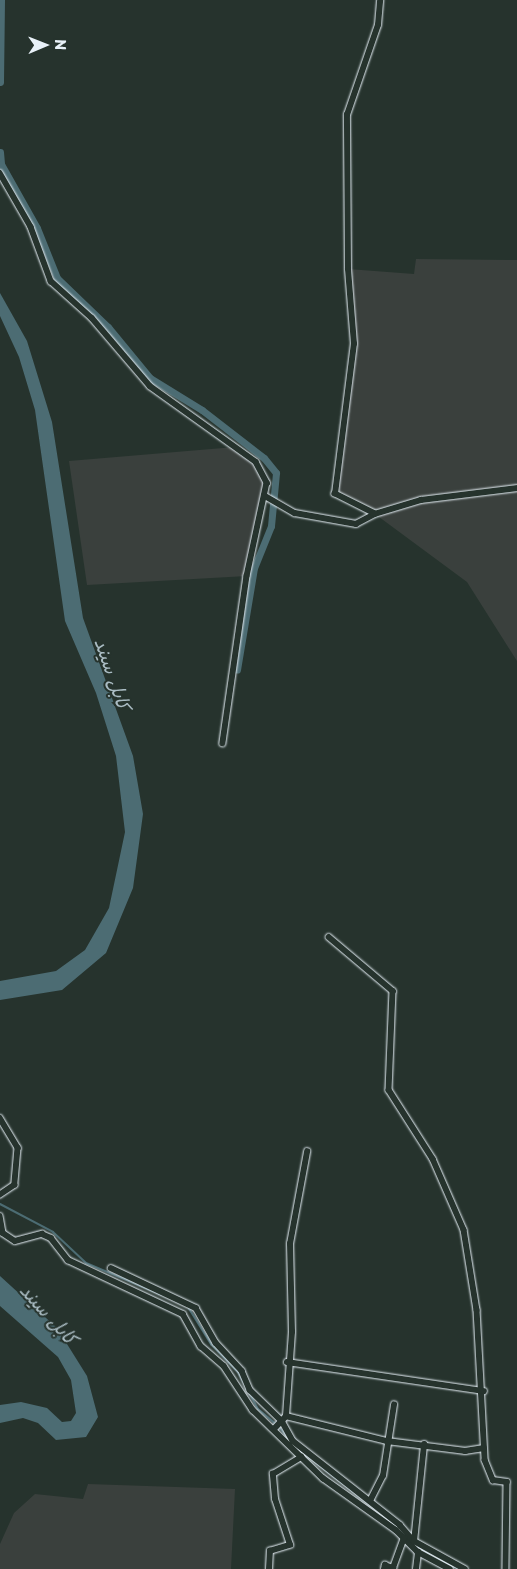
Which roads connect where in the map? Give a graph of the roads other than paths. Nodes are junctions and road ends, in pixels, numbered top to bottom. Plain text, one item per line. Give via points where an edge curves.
1 (380, 0) edge
2 (0, 173) edge
3 (517, 488) edge
4 (266, 496) junction
5 (375, 514) junction
6 (223, 743) dead end
7 (328, 937) dead end
8 (0, 1118) edge
9 (307, 1152) dead end
10 (0, 1195) edge
11 (0, 1216) edge
12 (111, 1268) dead end
13 (287, 1362) junction
14 (484, 1391) junction
15 (394, 1404) dead end
16 (284, 1418) junction
17 (275, 1428) junction
18 (389, 1441) junction
19 (424, 1446) junction
20 (484, 1448) junction
21 (300, 1457) junction
22 (370, 1501) junction
23 (404, 1538) junction
24 (413, 1544) junction
25 (426, 1548) junction
26 (421, 1554) junction
27 (439, 1555) junction
28 (437, 1565) edge
29 (269, 1569) edge
30 (384, 1569) edge
31 (416, 1569) edge
32 (450, 1569) edge
33 (465, 1569) edge
34 (506, 1569) edge

1 - 5 street via 378,25 347,115 348,269 354,344 335,494
2 - 4 street via 31,227 51,281 92,318 150,386 256,462 267,483
3 - 5 street via 421,500
4 - 5 street via 314,518 356,524 369,520
4 - 6 street via 247,576
7 - 14 street via 393,991 389,1090 433,1158 464,1230 474,1273
8 - 10 street via 18,1148 15,1185
9 - 13 street via 290,1244 292,1332
11 - 17 street via 3,1233 15,1241 42,1234 52,1238 68,1260 183,1314 201,1346 224,1366 253,1410
12 - 16 street via 196,1308 216,1343 242,1371 250,1390
13 - 14 street
13 - 16 street
14 - 20 street
15 - 18 street
16 - 17 street
16 - 18 street
16 - 22 street via 293,1441
17 - 21 street
18 - 19 street
18 - 22 street via 383,1476
19 - 20 street
19 - 24 street
20 - 34 street via 489,1476 507,1482
21 - 23 street
21 - 29 street via 273,1474 275,1499 290,1545 270,1551
22 - 24 street
23 - 24 street
23 - 30 street via 393,1568 385,1565
24 - 25 street
24 - 26 street
25 - 26 street
25 - 27 street
26 - 28 street
26 - 31 street
27 - 28 street
27 - 33 street
28 - 32 street

